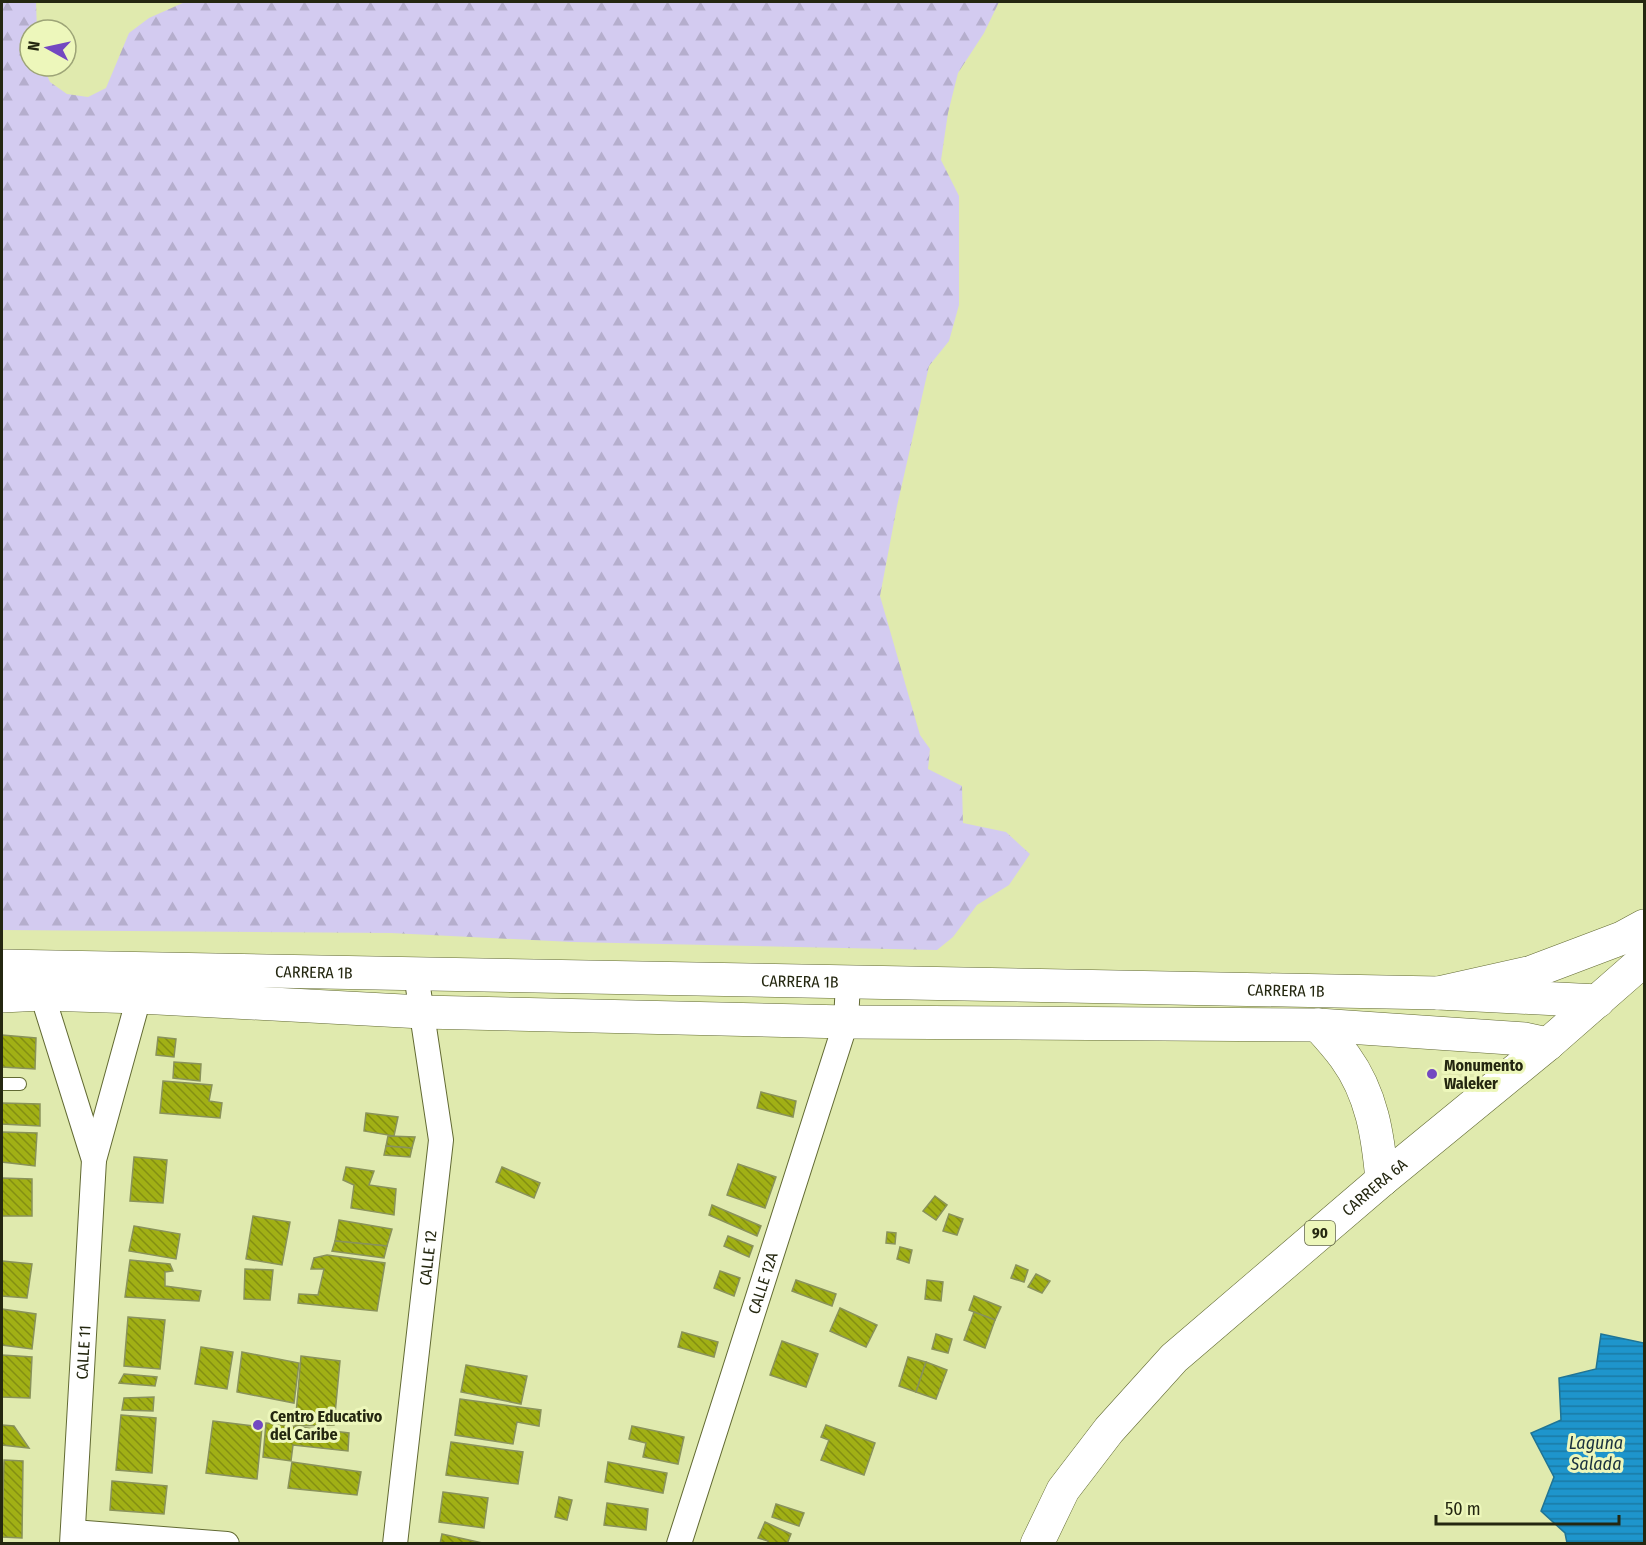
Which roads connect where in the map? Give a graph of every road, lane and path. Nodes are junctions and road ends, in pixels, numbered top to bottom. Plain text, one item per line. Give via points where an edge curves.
1 (1644, 926) edge
2 (1644, 960) edge
3 (416, 974) junction
4 (24, 976) edge
5 (848, 982) junction
6 (138, 983) junction
7 (1438, 993) junction
8 (2, 996) edge
9 (1598, 1001) junction
10 (422, 1012) junction
11 (846, 1022) junction
12 (1318, 1025) junction
13 (1548, 1044) junction
14 (2, 1084) edge
15 (20, 1084) dead end
16 (94, 1160) junction
17 (1382, 1180) junction
18 (72, 1538) edge
19 (227, 1544) edge
20 (395, 1544) edge
21 (679, 1544) edge
22 (1037, 1544) edge

1 - 7 main road via 1532,972
2 - 9 main road, CARRERA 6A / 90
3 - 5 main road, CARRERA 1B
3 - 6 main road, CARRERA 1B
3 - 10 street, CALLE 12
4 - 6 main road, CARRERA 1B
4 - 8 main road, CARRERA 1B
4 - 16 street
5 - 7 main road, CARRERA 1B
5 - 11 street, CALLE 12A
6 - 10 main road, CARRERA 1B
6 - 16 street
7 - 9 main road, CARRERA 1B
9 - 13 main road, CARRERA 6A / 90
10 - 11 main road, CARRERA 1B
10 - 20 street, CALLE 12 via 441,1140
11 - 12 main road, CARRERA 1B
11 - 21 street, CALLE 12A
12 - 13 main road, CARRERA 1B via 1525,1039
12 - 17 main road via 1346,1058 1366,1096 1378,1137
13 - 17 main road, CARRERA 6A / 90
14 - 15 lane
16 - 18 street, CALLE 11
17 - 22 main road, CARRERA 6A / 90 via 1174,1358 1108,1430 1063,1490
18 - 19 street

